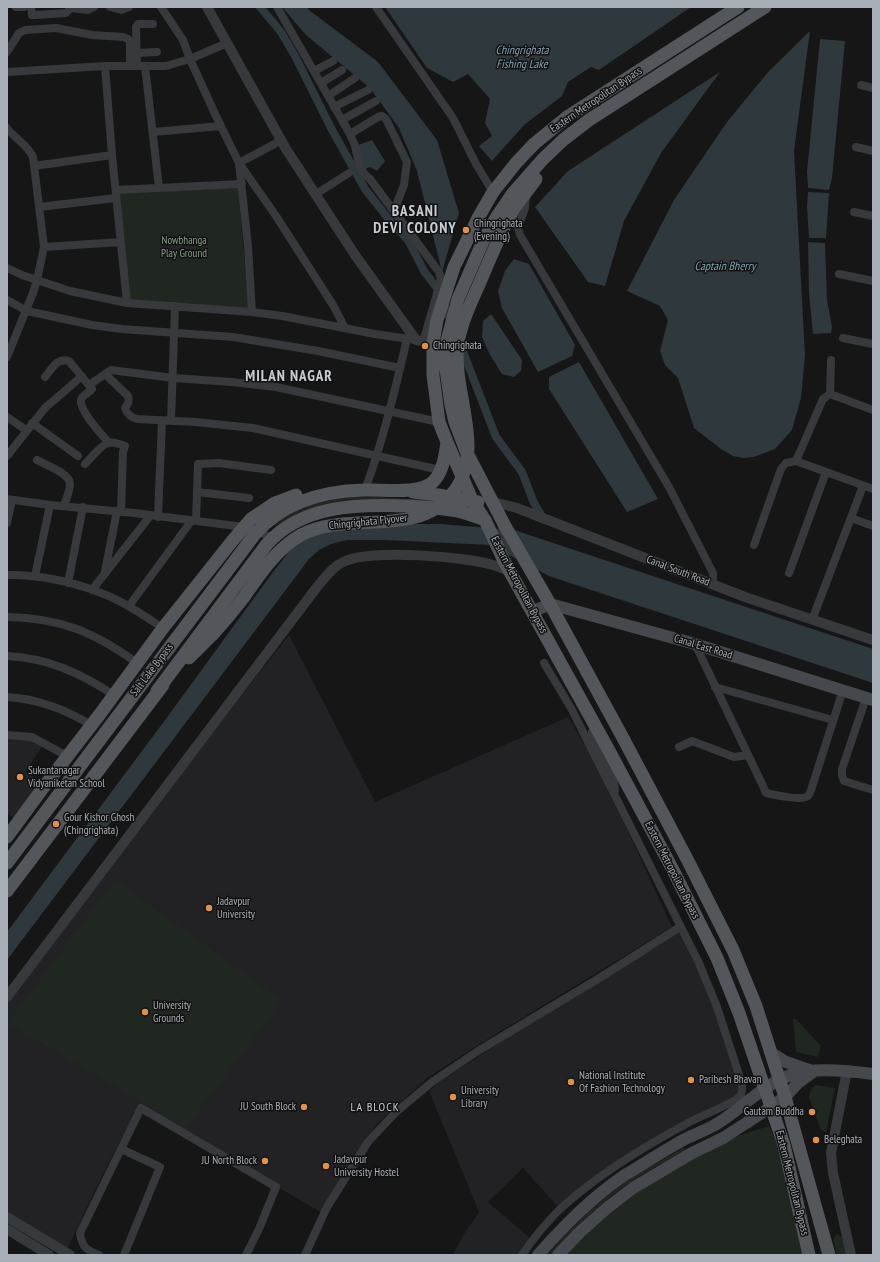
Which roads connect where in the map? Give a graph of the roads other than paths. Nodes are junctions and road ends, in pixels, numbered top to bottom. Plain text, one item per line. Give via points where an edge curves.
1 (16, 7) edge
2 (24, 7) edge
3 (31, 7) edge
4 (94, 7) edge
5 (110, 7) edge
6 (129, 7) edge
7 (161, 7) edge
8 (207, 7) edge
9 (277, 7) edge
10 (376, 7) edge
11 (738, 7) edge
12 (765, 7) edge
13 (71, 8) edge
14 (154, 24) dead end
15 (227, 43) junction
16 (7, 52) edge
17 (157, 52) dead end
18 (137, 53) junction
19 (190, 59) junction
20 (333, 61) dead end
21 (105, 66) junction
22 (138, 66) junction
23 (342, 70) dead end
24 (314, 71) junction
25 (7, 72) edge
26 (355, 78) dead end
27 (321, 83) junction
28 (861, 85) dead end
29 (873, 88) edge
30 (368, 90) dead end
31 (328, 96) junction
32 (376, 101) dead end
33 (334, 107) junction
34 (342, 120) junction
35 (221, 126) junction
36 (7, 128) edge
37 (576, 130) junction
38 (153, 132) junction
39 (350, 134) junction
40 (282, 140) junction
41 (856, 147) dead end
42 (873, 150) edge
43 (112, 155) junction
44 (239, 163) junction
45 (34, 166) junction
46 (350, 173) dead end
47 (242, 184) junction
48 (159, 188) junction
49 (526, 192) junction
50 (116, 194) junction
51 (316, 194) junction
52 (491, 194) junction
53 (511, 204) junction
54 (39, 207) junction
55 (394, 211) junction
56 (854, 212) dead end
57 (873, 216) edge
58 (121, 242) junction
59 (44, 247) junction
60 (7, 268) edge
61 (839, 274) dead end
62 (37, 280) junction
63 (873, 281) edge
64 (7, 300) edge
65 (127, 303) junction
66 (175, 306) junction
67 (27, 311) junction
68 (252, 312) junction
69 (434, 318) junction
70 (345, 328) junction
71 (174, 333) junction
72 (843, 338) dead end
73 (420, 341) junction
74 (873, 344) edge
75 (9, 348) edge
76 (7, 357) edge
77 (831, 360) dead end
78 (400, 368) junction
79 (105, 374) junction
80 (82, 376) junction
81 (45, 377) dead end
82 (173, 378) junction
83 (90, 385) junction
84 (830, 394) junction
85 (873, 410) edge
86 (390, 412) junction
87 (7, 417) edge
88 (162, 421) junction
89 (171, 421) junction
90 (440, 422) junction
91 (32, 423) junction
92 (26, 430) junction
93 (446, 442) junction
94 (108, 443) junction
95 (7, 456) edge
96 (78, 456) dead end
97 (378, 456) junction
98 (37, 460) dead end
99 (796, 461) junction
100 (85, 464) dead end
101 (271, 470) dead end
102 (440, 470) junction
103 (826, 472) junction
104 (863, 486) junction
105 (365, 490) junction
106 (873, 490) edge
107 (393, 491) junction
108 (197, 492) junction
109 (249, 498) dead end
110 (314, 498) junction
111 (10, 499) edge
112 (473, 502) junction
113 (493, 502) junction
114 (50, 505) junction
115 (64, 506) junction
116 (83, 508) junction
117 (517, 508) junction
118 (119, 512) junction
119 (154, 516) junction
120 (851, 518) junction
121 (194, 520) junction
122 (502, 520) junction
123 (7, 524) edge
124 (487, 524) junction
125 (873, 526) edge
126 (244, 528) junction
127 (257, 531) junction
128 (272, 538) junction
129 (754, 545) dead end
130 (507, 567) junction
131 (789, 573) dead end
132 (105, 574) junction
133 (7, 576) edge
134 (35, 576) junction
135 (68, 583) junction
136 (714, 585) junction
137 (92, 590) junction
138 (550, 604) junction
139 (128, 606) junction
140 (532, 612) junction
141 (7, 617) edge
142 (812, 620) junction
143 (163, 628) junction
144 (873, 640) edge
145 (695, 644) junction
146 (147, 650) junction
147 (7, 656) edge
148 (161, 659) junction
149 (137, 662) junction
150 (544, 663) dead end
151 (715, 687) junction
152 (843, 690) junction
153 (157, 691) junction
154 (114, 695) junction
155 (7, 697) edge
156 (870, 699) edge
157 (585, 707) junction
158 (833, 720) junction
159 (91, 725) junction
160 (7, 735) edge
161 (679, 747) dead end
162 (748, 755) junction
163 (67, 756) junction
164 (873, 790) edge
165 (616, 796) junction
166 (7, 837) edge
167 (8, 861) edge
168 (7, 891) edge
169 (680, 927) junction
170 (7, 997) edge
171 (770, 1052) junction
172 (846, 1070) junction
173 (814, 1071) junction
174 (873, 1074) edge
175 (779, 1080) junction
176 (764, 1088) junction
177 (785, 1097) junction
178 (771, 1107) junction
179 (694, 1120) junction
180 (701, 1132) junction
181 (121, 1149) junction
182 (7, 1217) edge
183 (7, 1229) edge
184 (35, 1240) junction
185 (49, 1255) edge
186 (70, 1255) edge
187 (99, 1255) edge
188 (124, 1255) edge
189 (246, 1255) edge
190 (305, 1255) edge
191 (522, 1255) edge
192 (538, 1255) edge
193 (558, 1255) edge
194 (809, 1255) edge
195 (829, 1255) edge
196 (851, 1255) edge

1 - 2 street
3 - 13 street via 32,15 66,13
4 - 13 street via 87,10
5 - 6 street via 121,10
7 - 19 street via 184,40
8 - 15 street
9 - 24 street
10 - 52 street via 453,118
11 - 52 main road, Eastern Metropolitan Bypass via 546,133 516,163
12 - 37 main road, Eastern Metropolitan Bypass
14 - 18 street via 138,24 136,27
15 - 19 street
15 - 40 street
16 - 22 street via 19,33 25,30 56,28 128,39
17 - 18 street
18 - 22 street
19 - 22 street via 166,66
19 - 35 street
20 - 24 street
21 - 22 street
21 - 25 street
21 - 43 street
22 - 38 street
23 - 27 street
24 - 27 street
26 - 31 street
27 - 31 street
28 - 29 street
30 - 33 street
31 - 33 street
32 - 34 street
33 - 34 street
34 - 39 street
35 - 38 street
35 - 44 street
36 - 45 street via 30,150
37 - 49 main road, Eastern Metropolitan Bypass
37 - 53 main road, Eastern Metropolitan Bypass via 543,159
38 - 48 street
39 - 55 street via 359,167
39 - 55 street via 378,117 386,119 406,162 404,185
40 - 44 street
40 - 51 street
41 - 42 street
43 - 45 street
43 - 50 street
44 - 47 street
44 - 70 street via 333,305
45 - 54 street
46 - 51 street
47 - 48 street
47 - 68 street
48 - 50 street
49 - 53 main road, Eastern Metropolitan Bypass
49 - 136 street via 525,208 518,228 520,235 669,487 713,573
50 - 54 street
50 - 58 street
51 - 73 street via 355,255
52 - 69 main road, Eastern Metropolitan Bypass via 454,267
53 - 113 main road, Eastern Metropolitan Bypass via 496,218 484,238 458,299 447,341 445,362 455,422 466,451
53 - 153 main road, Chingrighata Flyover, bridge via 505,225 461,329 457,364 466,423 467,449 464,470 452,494 419,516 391,521 340,524 301,535 281,549 232,613
54 - 59 street
55 - 69 street via 439,272 441,279
56 - 57 street
58 - 59 street
58 - 65 street
59 - 62 street
60 - 62 street
61 - 63 street
62 - 65 street via 70,291
62 - 67 street
64 - 67 street
65 - 66 street
66 - 68 street
66 - 71 street
67 - 71 street via 92,325
67 - 75 street
68 - 70 street
69 - 73 main road, Eastern Metropolitan Bypass
70 - 73 street
71 - 78 street via 263,341
71 - 82 street
72 - 74 street
73 - 78 street
73 - 90 main road, Eastern Metropolitan Bypass via 433,375
75 - 76 street
77 - 84 street
78 - 86 street
79 - 82 street via 111,370
79 - 83 street
79 - 88 street via 128,396 125,408 127,413 137,419
80 - 81 street via 64,359 59,360
80 - 83 street
80 - 91 street via 45,408
82 - 86 street via 276,387
82 - 89 street
83 - 94 street via 92,389 82,398 81,403
84 - 85 street
84 - 99 street via 823,399
86 - 90 street
86 - 97 street
87 - 92 street
88 - 89 street
88 - 119 street
89 - 97 street via 253,428
90 - 93 main road, Eastern Metropolitan Bypass
91 - 92 street
91 - 96 street
92 - 95 street
93 - 102 main road, Salt Lake Bypass via 444,462
93 - 112 main road, Eastern Metropolitan Bypass
94 - 100 street
94 - 118 street via 125,446
97 - 102 street
97 - 105 street
98 - 115 street via 61,472 69,480
99 - 103 street
99 - 129 street via 786,463 781,469
101 - 108 street via 219,463 198,464
102 - 107 main road, Salt Lake Bypass via 432,483 425,487
103 - 104 street
103 - 131 street
104 - 106 street
104 - 120 street
105 - 107 main road, Salt Lake Bypass
105 - 110 main road, Salt Lake Bypass
107 - 112 main road via 438,494
108 - 109 street
108 - 121 street
110 - 126 main road, Salt Lake Bypass via 297,495 275,503 251,519
110 - 127 main road, Salt Lake Bypass via 277,514
111 - 114 street
111 - 123 street
112 - 113 main road
112 - 124 main road, Eastern Metropolitan Bypass
113 - 117 street, Canal South Road
113 - 122 main road, Eastern Metropolitan Bypass
114 - 115 street
114 - 134 street
115 - 116 street
116 - 118 street
116 - 135 street
117 - 122 street
117 - 136 street, Canal South Road
118 - 119 street
118 - 132 street
119 - 121 street
119 - 132 street
120 - 125 street
120 - 142 street
121 - 126 street
121 - 139 street
122 - 124 main road
122 - 138 main road, Eastern Metropolitan Bypass
124 - 128 main road, Salt Lake Bypass via 462,512 436,508 358,506 308,515 285,527
124 - 130 main road, Eastern Metropolitan Bypass
126 - 127 street
126 - 143 main road, Salt Lake Bypass
127 - 128 street
127 - 148 main road, Salt Lake Bypass
128 - 153 main road, Salt Lake Bypass
130 - 140 main road, Eastern Metropolitan Bypass
130 - 170 street via 456,559 405,556 360,558 346,561 336,567 316,587
132 - 137 street
133 - 134 street
134 - 135 street
135 - 137 street
136 - 142 street, Canal South Road
137 - 139 street
138 - 140 main road
138 - 145 main road, Canal East Road
138 - 171 main road, Eastern Metropolitan Bypass via 733,950 756,1006
139 - 143 street
140 - 157 main road, Eastern Metropolitan Bypass
141 - 149 street via 22,617 74,627 106,642
142 - 144 street, Canal South Road
143 - 146 main road, Salt Lake Bypass
145 - 151 street
145 - 152 main road, Canal East Road
146 - 148 street
146 - 149 main road, Salt Lake Bypass
147 - 154 street via 58,665
148 - 167 main road, Salt Lake Bypass
149 - 154 main road, Salt Lake Bypass
150 - 165 street via 571,708
151 - 158 street
151 - 162 street
152 - 156 main road, Canal East Road
152 - 158 street
153 - 168 main road
154 - 159 main road, Salt Lake Bypass
155 - 159 street via 48,704
156 - 164 street via 842,769 842,776 844,781
157 - 165 street via 584,715 614,778
157 - 176 main road, Eastern Metropolitan Bypass via 717,958
158 - 162 street via 811,790 808,796 802,799 766,793
159 - 163 main road, Salt Lake Bypass
160 - 163 street via 32,737
161 - 162 street via 692,741 734,757
163 - 166 main road, Salt Lake Bypass
165 - 169 street
169 - 179 street via 699,963 717,1007 742,1084 740,1096
169 - 190 street via 473,1054 432,1082 395,1113 368,1142 331,1201
171 - 173 main road via 786,1062
171 - 175 main road, Eastern Metropolitan Bypass
172 - 173 main road
172 - 174 main road
172 - 196 street via 831,1153
173 - 175 main road via 793,1074
173 - 177 main road
175 - 176 main road
175 - 177 main road, Eastern Metropolitan Bypass
176 - 178 main road, Eastern Metropolitan Bypass
176 - 180 main road via 716,1124
177 - 178 main road
177 - 195 main road, Eastern Metropolitan Bypass
178 - 193 main road via 633,1188 580,1232
178 - 194 main road, Eastern Metropolitan Bypass via 784,1145
179 - 180 street
179 - 191 street via 655,1141 559,1210
180 - 192 main road via 624,1176 569,1221
181 - 187 street via 80,1233 82,1243 90,1252
181 - 188 street via 160,1167
181 - 189 street via 141,1108 276,1187
182 - 184 street
183 - 184 street
184 - 185 street
184 - 186 street

